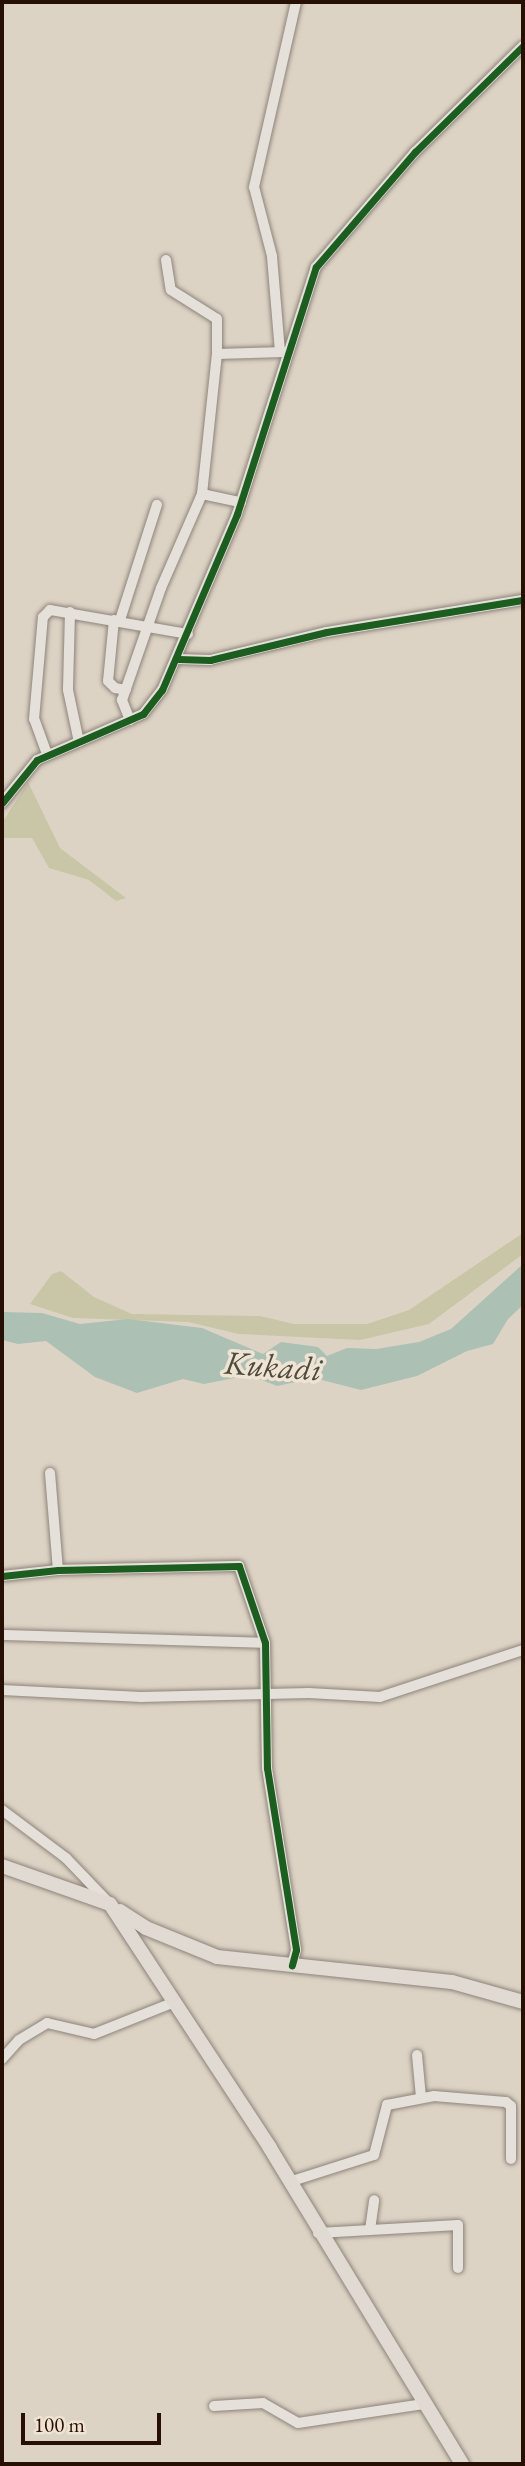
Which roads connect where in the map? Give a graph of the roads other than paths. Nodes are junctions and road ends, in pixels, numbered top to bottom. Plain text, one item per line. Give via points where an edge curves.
1 (296, 2) edge
2 (522, 51) edge
3 (166, 260) dead end
4 (283, 352) junction
5 (217, 354) junction
6 (202, 494) junction
7 (241, 502) junction
8 (158, 505) dead end
9 (523, 600) edge
10 (70, 612) junction
11 (117, 620) junction
12 (149, 625) junction
13 (188, 634) junction
14 (178, 659) junction
15 (126, 690) junction
16 (130, 720) junction
17 (79, 742) junction
18 (47, 754) junction
19 (2, 803) edge
20 (50, 1474) dead end
21 (58, 1570) junction
22 (2, 1576) edge
23 (2, 1635) edge
24 (265, 1643) junction
25 (523, 1650) edge
26 (2, 1690) edge
27 (266, 1695) junction
28 (2, 1810) edge
29 (2, 1866) edge
30 (110, 1904) junction
31 (292, 1965) junction
32 (175, 2002) junction
33 (523, 2002) edge
34 (417, 2055) dead end
35 (2, 2059) edge
36 (421, 2097) junction
37 (512, 2159) dead end
38 (289, 2182) junction
39 (374, 2200) dead end
40 (370, 2230) junction
41 (318, 2233) junction
42 (458, 2268) dead end
43 (424, 2404) junction
44 (214, 2406) dead end
45 (462, 2464) edge

1 - 4 street via 254,187 272,256
2 - 4 street via 415,152 325,253 307,285
3 - 5 street via 171,290 217,319
4 - 5 street
4 - 7 street
5 - 6 street
6 - 7 street
6 - 12 street
7 - 13 street
8 - 11 street
9 - 14 street via 327,632 210,660
10 - 11 street
10 - 17 street via 68,690
10 - 18 street via 50,610 43,617 34,719
11 - 12 street
11 - 15 street via 108,681 114,688
12 - 13 street
12 - 15 street
13 - 14 street
14 - 16 street via 148,708
15 - 16 street via 122,700
16 - 17 street
17 - 18 street
18 - 19 street
20 - 21 street
21 - 22 street
21 - 24 street via 239,1566
23 - 24 street
24 - 27 street
25 - 27 street via 394,1695
26 - 27 street via 141,1697
27 - 31 street via 267,1768 296,1950
28 - 30 street via 66,1858
29 - 30 main road
30 - 31 main road via 146,1928 216,1958
30 - 32 main road
31 - 33 main road via 452,1982
32 - 35 street via 94,2034 47,2022 19,2040
32 - 38 main road
34 - 36 street
36 - 37 street via 464,2096 506,2102 511,2106
36 - 38 street via 387,2105 374,2155
38 - 41 main road
39 - 40 street
40 - 41 street
40 - 42 street via 458,2225
41 - 43 main road
43 - 44 street via 298,2423 263,2403
43 - 45 main road

